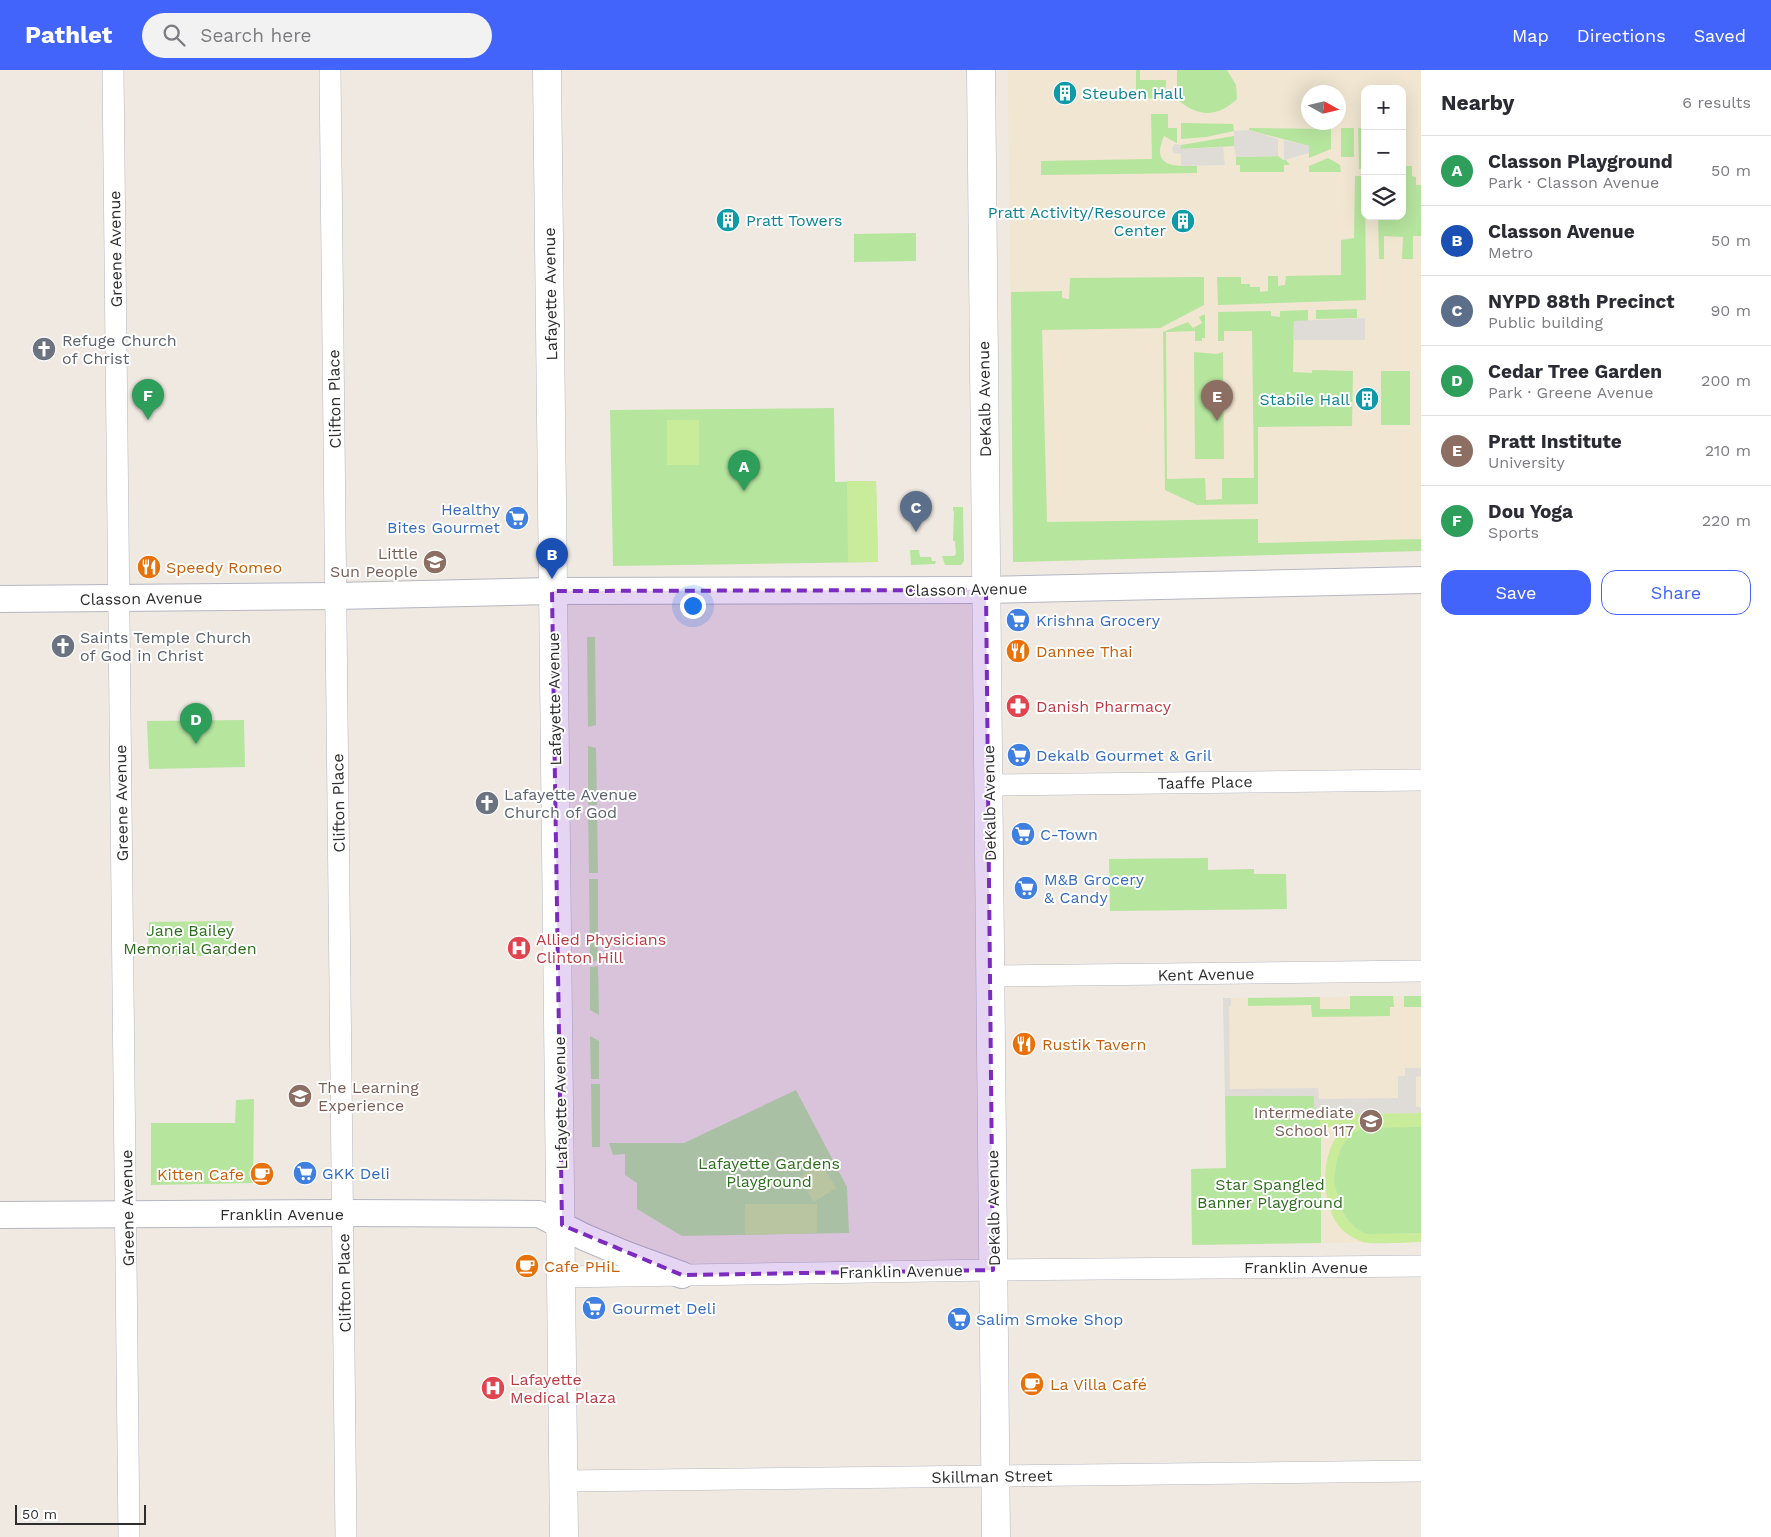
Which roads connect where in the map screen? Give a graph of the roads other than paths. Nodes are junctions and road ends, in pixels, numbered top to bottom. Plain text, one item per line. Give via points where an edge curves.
1 (113, 70) edge
2 (330, 70) edge
3 (547, 70) edge
4 (981, 70) edge
5 (1421, 580) edge
6 (986, 590) junction
7 (552, 591) junction
8 (336, 596) junction
9 (118, 598) junction
10 (0, 599) edge
11 (1421, 780) edge
12 (989, 785) junction
13 (1421, 971) edge
14 (991, 976) junction
15 (343, 1213) junction
16 (0, 1215) edge
17 (127, 1215) junction
18 (562, 1226) junction
19 (1421, 1266) edge
20 (993, 1270) junction
21 (682, 1275) junction
22 (562, 1277) junction
23 (1421, 1471) edge
24 (996, 1476) junction
25 (563, 1481) junction
26 (130, 1537) edge
27 (346, 1537) edge
28 (564, 1537) edge
29 (996, 1537) edge

1 - 9 street, Greene Avenue
2 - 8 street, Clifton Place
3 - 7 main road, Lafayette Avenue
4 - 6 main road, DeKalb Avenue
5 - 6 street, Classon Avenue
6 - 7 street, Classon Avenue
6 - 12 main road, DeKalb Avenue
7 - 8 street, Classon Avenue
7 - 18 main road, Lafayette Avenue
8 - 9 street, Classon Avenue
8 - 15 street, Clifton Place
9 - 10 street, Classon Avenue
9 - 17 street, Greene Avenue
11 - 12 street, Taaffe Place
12 - 14 main road, DeKalb Avenue
13 - 14 street, Kent Avenue
14 - 20 main road, DeKalb Avenue
15 - 17 street, Franklin Avenue
15 - 18 street, Franklin Avenue via 539,1214
15 - 27 street, Clifton Place
16 - 17 street, Franklin Avenue
17 - 26 street, Greene Avenue
18 - 21 street, Franklin Avenue
18 - 22 main road, Lafayette Avenue
19 - 20 street, Franklin Avenue
20 - 21 street, Franklin Avenue
20 - 24 main road, DeKalb Avenue
21 - 22 street, Franklin Avenue
22 - 25 main road, Lafayette Avenue
23 - 24 street, Skillman Street
24 - 25 street, Skillman Street
24 - 29 main road, DeKalb Avenue
25 - 28 main road, Lafayette Avenue

